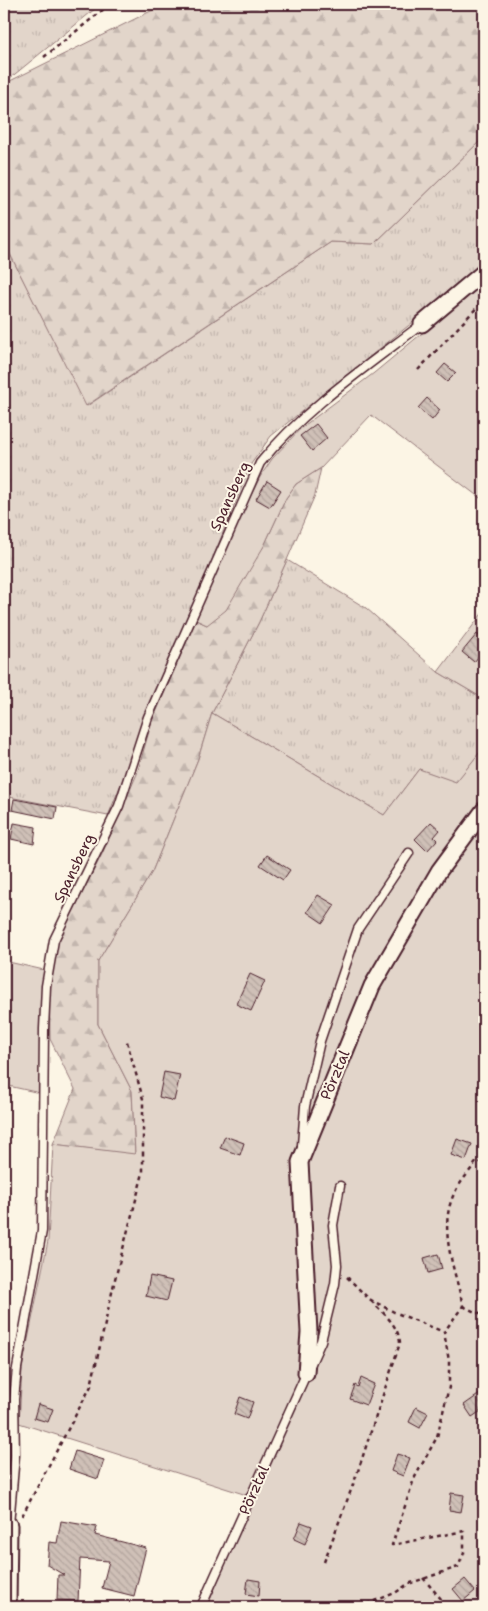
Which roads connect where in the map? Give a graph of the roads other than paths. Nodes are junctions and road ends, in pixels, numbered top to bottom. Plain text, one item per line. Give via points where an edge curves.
1 (484, 272) edge
2 (422, 324) joint
3 (484, 810) edge
4 (409, 854) dead end
5 (300, 1162) junction
6 (340, 1186) dead end
7 (306, 1374) junction
8 (9, 1525) joint
9 (8, 1607) edge
10 (201, 1607) edge

1 - 2 street
2 - 8 lane, Spansberg via 280,438 260,463 148,718 119,806 54,940 46,986 44,1029 42,1232 17,1368
3 - 5 street, Pörztal via 439,871 372,986
4 - 5 lane via 358,929 320,1042 305,1106
5 - 7 street, Pörztal via 309,1313
6 - 7 lane, Pörztal via 333,1225 337,1266 321,1342
7 - 10 lane, Pörztal
8 - 9 street

